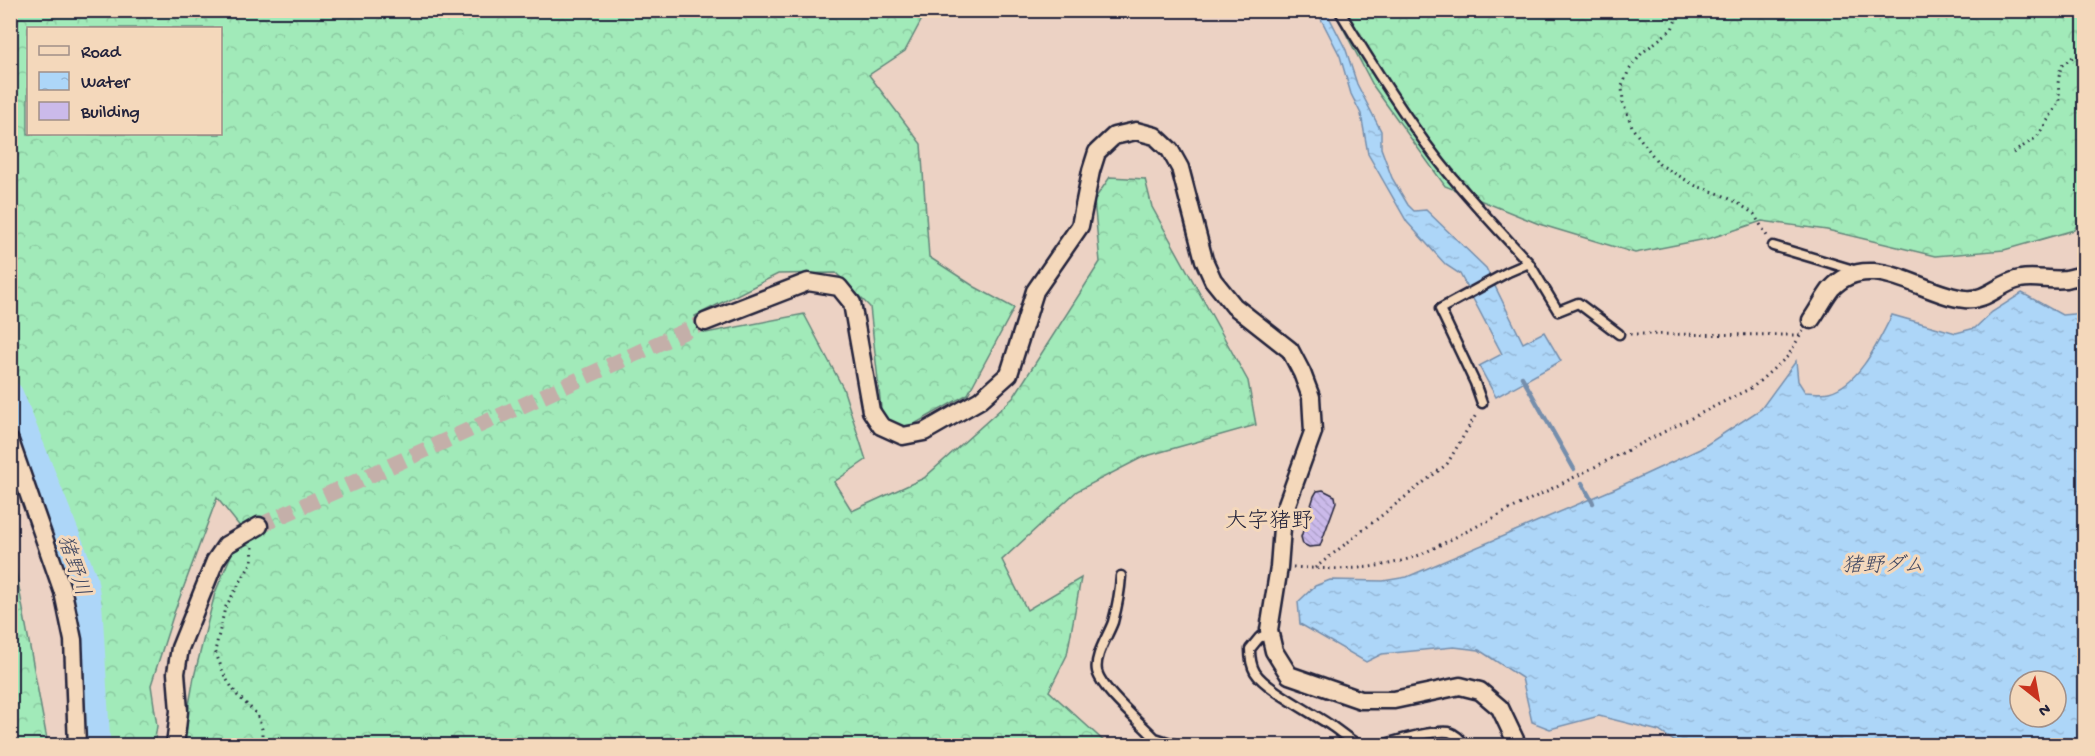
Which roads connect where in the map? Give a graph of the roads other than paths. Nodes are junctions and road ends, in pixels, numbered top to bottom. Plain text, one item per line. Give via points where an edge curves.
1 (1340, 10) edge
2 (1773, 246) road end
3 (1530, 263) junction
4 (1861, 272) junction
5 (2085, 275) edge
6 (1811, 320) road end
7 (705, 322) tunnel mouth
8 (1619, 334) road end
9 (1482, 404) road end
10 (10, 441) edge
11 (252, 529) tunnel mouth
12 (1121, 576) dead end
13 (1270, 633) junction
14 (1156, 742) edge
15 (77, 746) edge
16 (175, 746) edge
17 (1180, 746) edge
18 (1361, 746) edge
19 (1379, 746) edge
20 (1462, 746) edge
21 (1518, 746) edge

1 - 3 lane via 1378,75 1435,156
2 - 4 lane
3 - 8 lane via 1558,310 1578,303
3 - 9 lane via 1440,309
4 - 5 street via 1880,272 1967,300 1980,298 2021,278 2066,279
4 - 6 street via 1832,289
7 - 13 street via 808,282 839,287 852,303 871,411 881,426 903,436 924,432 980,400 1009,374 1035,291 1080,226 1097,152 1114,136 1136,131 1155,136 1170,150 1180,168 1204,260 1214,280 1234,306 1290,350 1311,397 1313,432 1283,515
10 - 15 street via 63,592 73,640
11 - 16 street via 226,545 215,561 180,648
12 - 14 lane via 1119,599 1096,670 1106,688
13 - 18 lane via 1250,649 1256,674
13 - 21 street via 1274,651 1289,675 1361,700 1394,700 1460,686 1480,691 1500,708
14 - 17 lane
19 - 20 lane via 1449,732 1459,737

